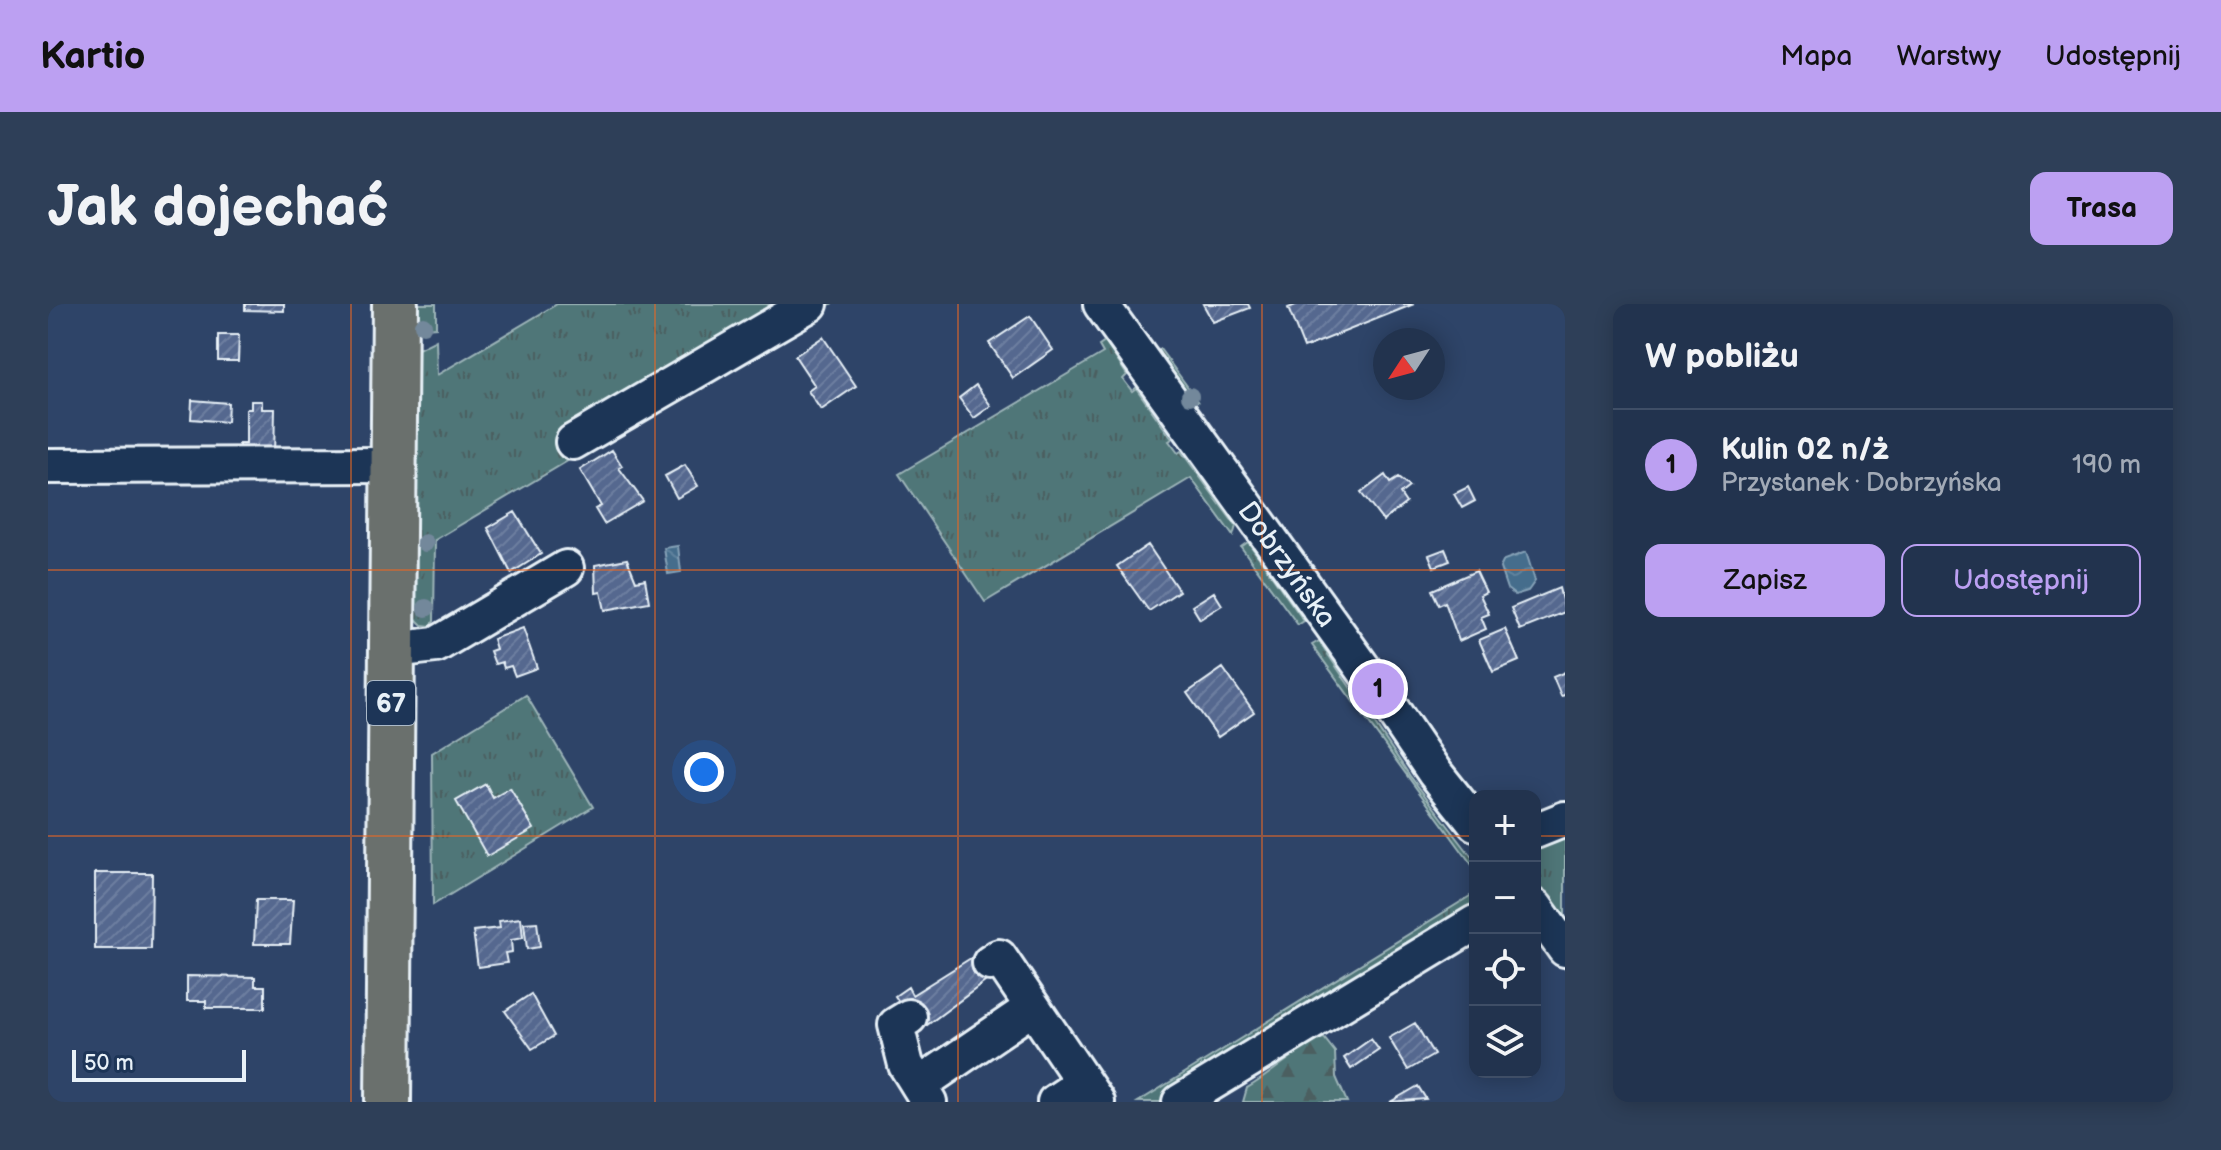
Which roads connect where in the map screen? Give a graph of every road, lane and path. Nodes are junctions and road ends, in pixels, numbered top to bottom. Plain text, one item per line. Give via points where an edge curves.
1 (395, 304) edge
2 (810, 304) edge
3 (1101, 304) edge
4 (573, 442) dead end
5 (394, 465) junction
6 (48, 466) edge
7 (566, 568) dead end
8 (392, 650) junction
9 (1469, 816) edge
10 (1565, 819) edge
11 (1541, 829) edge
12 (1541, 915) edge
13 (1469, 927) edge
14 (1565, 949) edge
15 (990, 963) dead end
16 (1032, 1008) junction
17 (909, 1017) dead end
18 (924, 1094) edge
19 (1078, 1096) edge
20 (388, 1102) edge
21 (1180, 1102) edge

1 - 5 main road, 67
2 - 4 street
3 - 9 street, Dobrzyńska
5 - 6 street
5 - 8 main road, 67
7 - 8 street via 436,645
8 - 20 main road, 67
10 - 11 street
12 - 14 street
13 - 21 street
15 - 16 street via 999,957
16 - 18 street
16 - 19 street
17 - 18 street via 896,1025 906,1065

